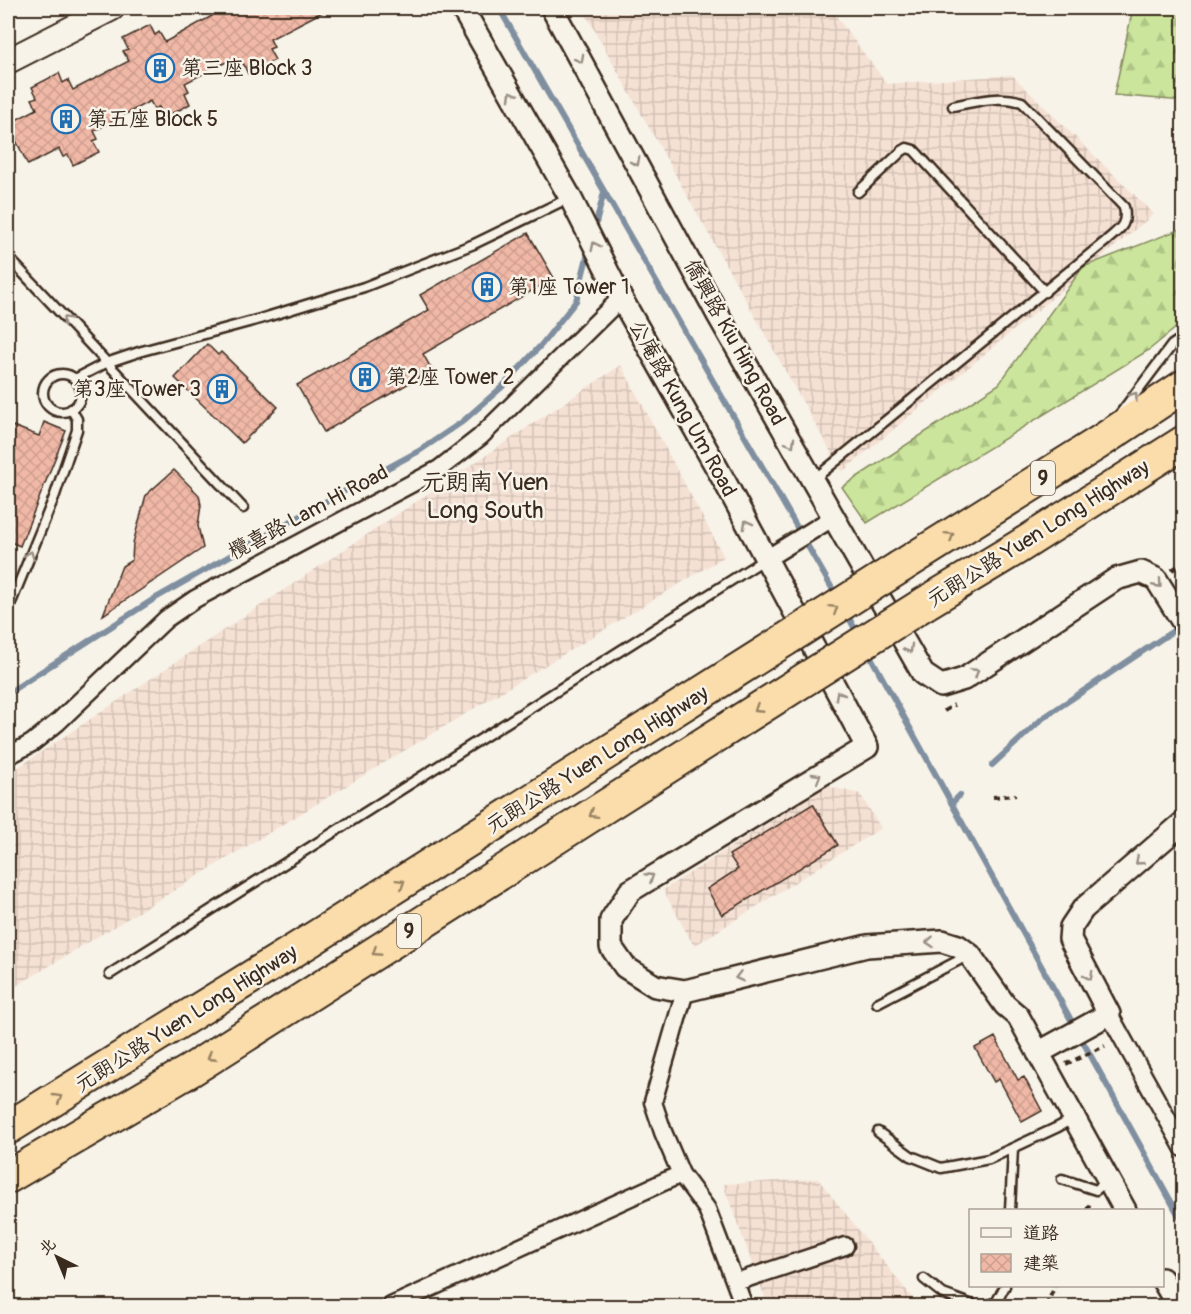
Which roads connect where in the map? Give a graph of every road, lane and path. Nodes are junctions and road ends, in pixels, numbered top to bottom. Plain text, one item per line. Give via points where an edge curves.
1 (112, 8) edge
2 (462, 8) edge
3 (552, 8) edge
4 (8, 61) edge
5 (953, 106) dead end
6 (858, 192) dead end
7 (574, 206) junction
8 (8, 257) edge
9 (1045, 292) junction
10 (621, 298) junction
11 (1184, 337) edge
12 (106, 363) junction
13 (75, 379) junction
14 (1184, 386) edge
15 (71, 410) junction
16 (1184, 442) edge
17 (1098, 443) junction
18 (813, 481) junction
19 (243, 508) dead end
20 (834, 517) junction
21 (766, 559) junction
22 (8, 609) edge
23 (1181, 620) edge
24 (8, 756) edge
25 (1016, 795) dead end
26 (993, 797) dead end
27 (1184, 822) edge
28 (970, 955) junction
29 (110, 974) dead end
30 (685, 991) junction
31 (877, 1003) dead end
32 (1109, 1014) junction
33 (1122, 1038) junction
34 (1038, 1053) junction
35 (1049, 1072) junction
36 (1074, 1118) junction
37 (8, 1128) edge
38 (878, 1132) dead end
39 (1012, 1148) junction
40 (1184, 1149) edge
41 (681, 1174) junction
42 (8, 1177) edge
43 (1062, 1179) dead end
44 (1108, 1179) junction
45 (1010, 1209) edge
46 (1124, 1209) edge
47 (845, 1246) dead end
48 (924, 1279) dead end
49 (736, 1282) junction
50 (1164, 1282) edge
51 (1004, 1287) edge
52 (1055, 1287) edge
53 (391, 1306) edge
54 (744, 1306) edge
55 (976, 1306) edge
56 (987, 1306) edge
57 (1046, 1306) edge
58 (1178, 1306) edge

1 - 4 main road
7 -> 2 street, 公庵路 Kung Um Road
3 -> 18 street, 僑興路 Kiu Hing Road
5 - 9 lane via 994,98 1022,102 1124,207 1124,225
6 - 9 lane via 902,151 914,150
10 -> 7 street, 公庵路 Kung Um Road
7 - 12 lane via 364,287
12 -> 8 lane
9 - 18 lane
21 -> 10 street, 公庵路 Kung Um Road
10 - 24 street, 欖喜路 Lam Hi Road via 480,437 439,469 195,598 166,619 41,736
17 -> 11 lane via 1172,345
12 - 13 lane
12 - 19 lane
13 - 15 lane via 81,395
13 - 15 lane via 57,375 44,388 48,406 59,412
14 - 17 highway, 元朗公路 Yuen Long Highway / 9
22 -> 15 lane via 75,438 77,419
16 -> 42 highway, 元朗公路 Yuen Long Highway / 9, bridge via 192,1070
37 -> 17 highway, 元朗公路 Yuen Long Highway / 9, bridge
18 - 20 street, 僑興路 Kiu Hing Road
20 - 21 street
20 -> 23 street, 僑興路 Kiu Hing Road via 923,674 941,686 964,679 1116,579 1141,572 1156,579
21 - 29 lane
30 -> 21 street, 公庵路 Kung Um Road via 655,986 625,967 611,947 611,920 630,891 867,747
25 - 26 path
27 -> 32 street via 1083,909 1071,927 1070,939
28 -> 30 street via 942,941 867,946
28 - 31 lane
28 - 34 street via 1005,1005 1018,1016
30 - 41 street via 653,1102
32 - 33 street
32 - 34 street
33 - 35 path
33 - 40 street
34 - 35 street
35 - 36 street
36 - 39 lane
36 - 44 street
38 - 39 lane via 911,1156 941,1168 989,1159
39 - 45 lane
41 - 49 street via 707,1209
41 - 53 street
43 - 44 lane via 1096,1190
44 - 46 street
47 - 49 street
48 - 55 lane via 943,1294
49 - 54 street
50 - 58 street
51 - 56 lane via 997,1301
52 - 57 path

